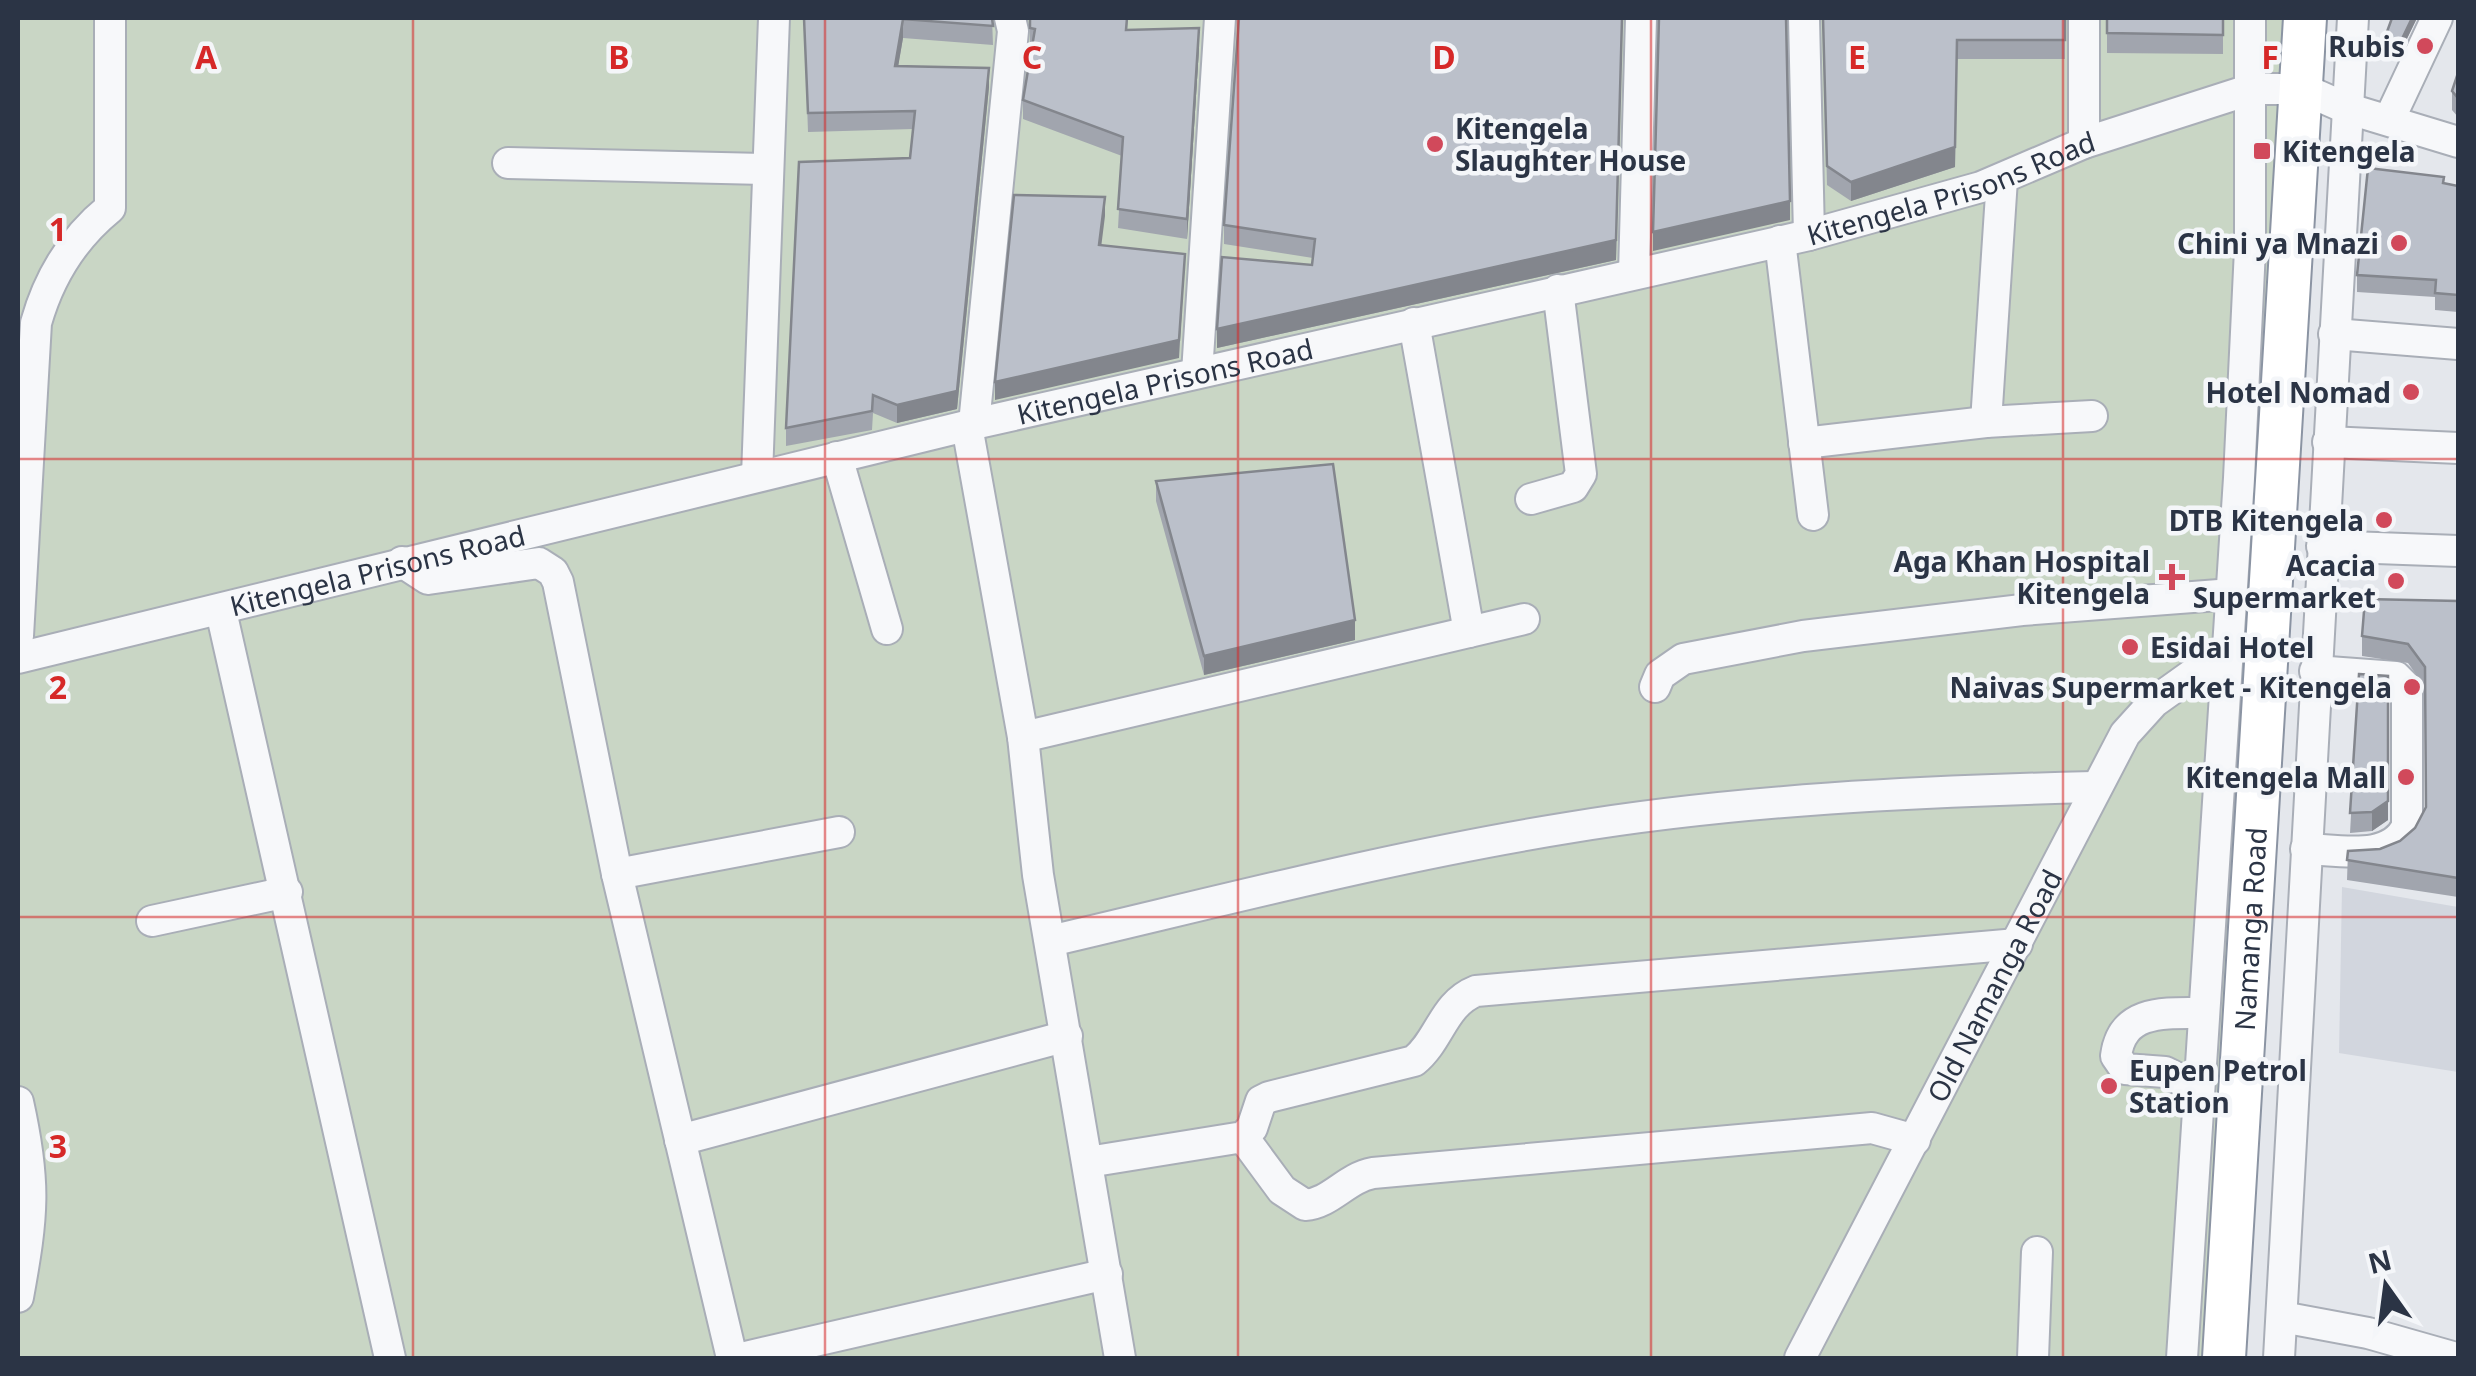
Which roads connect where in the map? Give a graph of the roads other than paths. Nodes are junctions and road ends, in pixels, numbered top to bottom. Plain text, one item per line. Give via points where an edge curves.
1 (110, 18) edge
2 (774, 18) edge
3 (1010, 18) edge
4 (1220, 18) edge
5 (1641, 18) edge
6 (1804, 18) edge
7 (2084, 18) edge
8 (2250, 18) edge
9 (2305, 18) edge
10 (2353, 18) edge
11 (2437, 18) edge
12 (2252, 89) junction
13 (2303, 89) junction
14 (2346, 108) junction
15 (2389, 120) junction
16 (2458, 142) edge
17 (2084, 143) junction
18 (508, 164) dead end
19 (768, 169) junction
20 (2002, 179) junction
21 (1795, 238) junction
22 (1634, 274) junction
23 (1558, 290) junction
24 (1414, 323) junction
25 (2334, 334) junction
26 (2458, 344) edge
27 (1197, 373) junction
28 (2092, 416) dead end
29 (1986, 422) junction
30 (971, 425) junction
31 (2328, 442) junction
32 (1804, 443) junction
33 (2458, 448) edge
34 (837, 457) junction
35 (757, 476) junction
36 (1531, 499) dead end
37 (1812, 516) dead end
38 (2322, 546) junction
39 (2458, 552) edge
40 (402, 562) junction
41 (2232, 594) junction
42 (221, 612) junction
43 (1524, 619) dead end
44 (887, 629) dead end
45 (1469, 632) junction
46 (18, 636) edge
47 (2228, 649) junction
48 (18, 658) edge
49 (2316, 671) junction
50 (1655, 688) dead end
51 (1023, 737) junction
52 (2094, 787) junction
53 (840, 832) dead end
54 (2306, 850) junction
55 (617, 874) junction
56 (287, 892) junction
57 (152, 921) dead end
58 (1050, 941) junction
59 (2017, 944) junction
60 (2203, 1013) junction
61 (1067, 1036) junction
62 (2197, 1088) junction
63 (18, 1102) edge
64 (1243, 1138) junction
65 (680, 1140) junction
66 (1915, 1140) junction
67 (1088, 1162) junction
68 (2214, 1181) junction
69 (2037, 1252) dead end
70 (1107, 1274) junction
71 (18, 1296) edge
72 (2282, 1317) junction
73 (390, 1358) edge
74 (732, 1358) edge
75 (741, 1358) edge
76 (1120, 1358) edge
77 (1800, 1358) edge
78 (2033, 1358) edge
79 (2182, 1358) edge
80 (2224, 1358) edge
81 (2279, 1358) edge
82 (2456, 1358) edge

1 - 46 street via 110,208 77,236 36,323
2 - 19 street
3 - 30 street
4 - 27 street
5 - 22 street
6 - 21 street
7 - 17 street
8 - 12 street
9 - 13 highway, Namanga Road
10 - 14 street
11 - 15 street
12 - 13 street, Kitengela Prisons Road
12 - 17 street, Kitengela Prisons Road
12 - 41 street
13 - 14 street
13 - 68 highway, Namanga Road
14 - 15 street
14 - 25 street
15 - 16 street
17 - 20 street, Kitengela Prisons Road
18 - 19 street
19 - 35 street
20 - 21 street, Kitengela Prisons Road
20 - 29 street
21 - 22 street, Kitengela Prisons Road
21 - 32 street
22 - 23 street, Kitengela Prisons Road
23 - 24 street, Kitengela Prisons Road
23 - 36 street via 1581,474 1573,487
24 - 27 street, Kitengela Prisons Road
24 - 45 street
25 - 26 street
25 - 31 street
27 - 30 street, Kitengela Prisons Road
28 - 29 street
29 - 32 street
30 - 34 street, Kitengela Prisons Road
30 - 51 street
31 - 33 street
31 - 38 street
32 - 37 street
34 - 35 street, Kitengela Prisons Road
34 - 44 street
35 - 40 street, Kitengela Prisons Road
38 - 39 street
38 - 49 street
40 - 42 street, Kitengela Prisons Road
40 - 55 street via 428,579 526,562 553,572
41 - 47 street
41 - 50 street via 1802,636 1682,659 1660,675
42 - 48 street, Kitengela Prisons Road
42 - 56 street
43 - 45 street
45 - 51 street
47 - 52 street, Old Namanga Road via 2154,702 2125,734
47 - 60 street
49 - 54 street
49 - 54 street via 2396,677 2407,688 2407,826 2383,850
51 - 58 street
52 - 58 street via 1955,791 1568,827
52 - 59 street, Old Namanga Road
53 - 55 street
54 - 72 street
55 - 65 street
56 - 57 street
56 - 73 street
58 - 61 street
59 - 64 street via 1476,991 1454,1004 1414,1061 1269,1097
59 - 66 street, Old Namanga Road
60 - 62 street
60 - 62 street via 2136,1019 2119,1038 2116,1056 2124,1068 2165,1072
61 - 65 street
61 - 67 street
62 - 68 street
63 - 71 street via 33,1202
64 - 66 street via 1282,1190 1305,1205 1372,1173 1872,1128
64 - 67 street
65 - 74 street
66 - 77 street, Old Namanga Road
67 - 70 street
68 - 79 street
68 - 80 highway, Namanga Road
69 - 78 street
70 - 75 street
70 - 76 street
72 - 81 street
72 - 82 street via 2368,1332

